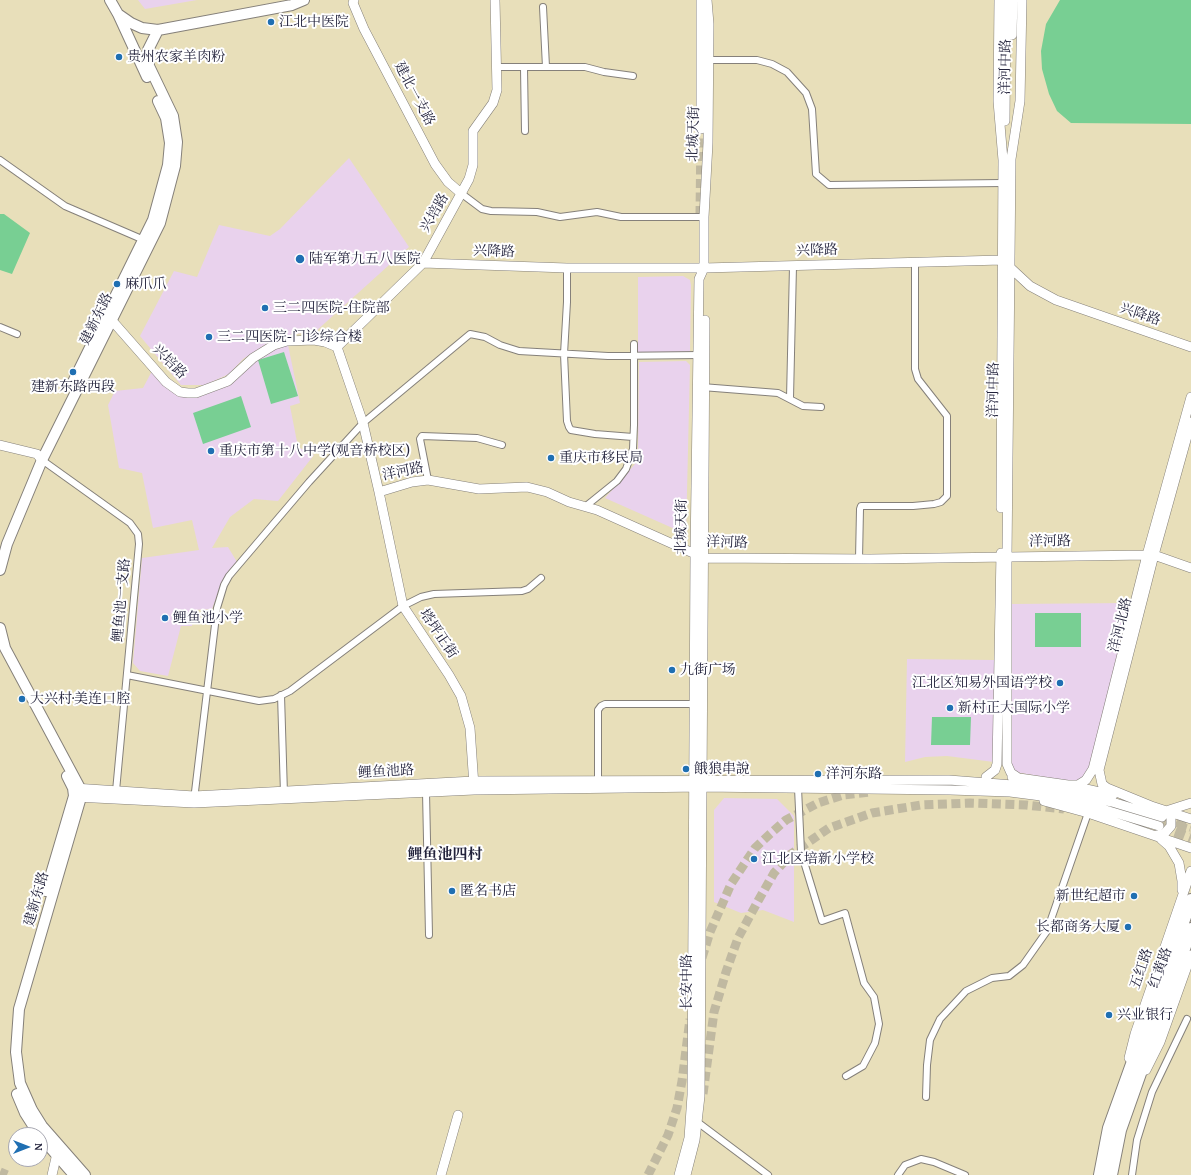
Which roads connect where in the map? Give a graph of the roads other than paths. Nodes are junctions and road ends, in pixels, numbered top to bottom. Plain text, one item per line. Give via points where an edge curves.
1 (110, 0) edge
2 (304, 0) edge
3 (495, 0) edge
4 (701, 0) edge
5 (707, 0) edge
6 (999, 0) edge
7 (1006, 0) edge
8 (1013, 0) edge
9 (1022, 0) edge
10 (353, 1) edge
11 (544, 7) dead end
12 (118, 14) junction
13 (158, 30) junction
14 (709, 60) junction
15 (497, 67) junction
16 (546, 67) junction
17 (524, 68) junction
18 (633, 76) dead end
19 (701, 129) tunnel mouth
20 (525, 131) dead end
21 (1007, 159) junction
22 (0, 160) edge
23 (1003, 183) junction
24 (462, 194) junction
25 (704, 217) junction
26 (144, 240) junction
27 (1002, 260) junction
28 (915, 262) junction
29 (423, 263) junction
30 (792, 266) junction
31 (567, 268) junction
32 (704, 268) junction
33 (1009, 268) junction
34 (109, 318) junction
35 (0, 327) edge
36 (17, 334) dead end
37 (634, 344) dead end
38 (337, 347) junction
39 (1191, 347) edge
40 (564, 354) junction
41 (702, 355) junction
42 (634, 356) junction
43 (702, 387) junction
44 (1191, 397) edge
45 (790, 398) junction
46 (821, 407) dead end
47 (1191, 422) edge
48 (363, 423) junction
49 (634, 437) junction
50 (0, 444) edge
51 (502, 445) dead end
52 (0, 450) edge
53 (38, 458) junction
54 (428, 480) junction
55 (379, 492) junction
56 (586, 506) junction
57 (0, 546) edge
58 (1150, 555) junction
59 (699, 556) junction
60 (1004, 557) junction
61 (859, 559) junction
62 (1191, 568) edge
63 (0, 570) edge
64 (541, 578) dead end
65 (402, 606) junction
66 (0, 628) edge
67 (0, 651) edge
68 (127, 675) junction
69 (206, 691) junction
70 (281, 695) junction
71 (698, 704) junction
72 (986, 777) junction
73 (1017, 777) junction
74 (598, 780) junction
75 (949, 780) junction
76 (698, 783) junction
77 (474, 785) junction
78 (1068, 785) junction
79 (798, 788) junction
80 (116, 790) junction
81 (77, 792) junction
82 (426, 792) junction
83 (1010, 792) junction
84 (284, 796) junction
85 (194, 800) junction
86 (1191, 803) edge
87 (1151, 806) junction
88 (1088, 813) junction
89 (1162, 818) junction
90 (1191, 819) edge
91 (1157, 835) junction
92 (1191, 848) edge
93 (1191, 871) edge
94 (1191, 895) edge
95 (1186, 899) edge
96 (1191, 929) edge
97 (429, 935) dead end
98 (1191, 955) edge
99 (1186, 1019) dead end
100 (1147, 1038) junction
101 (846, 1076) dead end
102 (926, 1098) dead end
103 (1124, 1102) junction
104 (458, 1115) dead end
105 (694, 1120) junction
106 (35, 1127) edge
107 (48, 1142) edge
108 (58, 1151) junction
109 (52, 1175) edge
110 (74, 1175) edge
111 (85, 1175) edge
112 (441, 1175) edge
113 (679, 1175) edge
114 (686, 1175) edge
115 (768, 1175) edge
116 (898, 1175) edge
117 (966, 1175) edge
118 (1100, 1175) edge
119 (1111, 1175) edge
120 (1132, 1175) edge

1 - 12 main road, 建新东路
2 - 13 main road via 292,5
3 - 15 street, 兴培路
4 - 19 street
5 - 14 street, 北城天街
6 - 21 street, 洋河中路 via 998,101
7 - 21 street
8 - 21 street
9 - 21 street, 洋河中路 via 1020,101
10 - 24 street, 建北一支路 via 364,29 434,164 448,182
11 - 16 street
12 - 13 main road via 142,28
12 - 26 main road, 建新东路 via 166,118 170,143 168,165 153,220
13 - 34 main road, 建新东路 via 150,44 148,57 152,74 173,116 177,142 175,166 160,223
14 - 23 street via 757,60 787,72 806,93 812,109 816,174 829,185
14 - 25 street, 北城天街
15 - 17 street
15 - 24 street, 兴培路 via 496,95 473,131 473,165
16 - 17 street
16 - 18 street via 585,67
17 - 20 street
21 - 23 street, 洋河中路
21 - 33 street, 洋河中路
22 - 26 street via 65,206
23 - 27 street, 洋河中路
24 - 25 street via 482,209 491,212 537,212 560,217 597,212 621,217
24 - 29 street, 兴培路
25 - 32 street, 北城天街
26 - 34 main road, 建新东路
27 - 28 street, 兴降路
27 - 33 street, 兴降路
27 - 60 street, 洋河中路
28 - 30 street, 兴降路
28 - 61 street via 915,369 918,378 947,416 947,496 934,504 861,506
29 - 31 street, 兴降路
29 - 38 street, 兴培路
30 - 32 street, 兴降路
30 - 45 street
31 - 32 street, 兴降路
31 - 40 street
32 - 41 street, 北城天街 via 699,279
33 - 39 street, 兴降路 via 1030,286 1056,300
33 - 60 street, 洋河中路
34 - 38 street, 兴培路 via 166,382 180,392 196,393 228,381 253,358 274,345 314,340
34 - 53 main road, 建新东路
35 - 36 street
37 - 42 street
38 - 48 street, 洋河路
40 - 42 street
40 - 48 street via 519,351 485,337 470,334
40 - 49 street via 567,421 570,430
41 - 42 street
41 - 43 street, 北城天街
42 - 49 street
43 - 45 street via 778,393
43 - 59 street, 北城天街
44 - 58 street, 洋河北路
45 - 46 street via 803,406
47 - 58 street, 洋河北路
48 - 55 street, 洋河路
48 - 69 street via 229,576 217,608
49 - 56 street via 626,469 617,481
50 - 53 street
51 - 54 street via 477,438 422,436 420,439
52 - 53 street
53 - 57 main road, 建新东路
53 - 63 main road, 建新东路
53 - 68 street, 鲤鱼池一支路 via 130,523 138,534
54 - 55 street, 洋河路
54 - 56 street, 洋河路 via 479,489 527,487
55 - 65 street, 塔坪正街
56 - 59 street, 洋河路
58 - 60 street, 洋河路
58 - 62 street, 洋河路
58 - 78 street, 洋河北路 via 1093,769 1086,780 1078,785
58 - 87 street, 洋河北路 via 1099,770 1102,784 1107,788
59 - 61 street, 洋河路
59 - 71 street, 北城天街
60 - 61 street, 洋河路
60 - 72 street, 洋河中路 via 997,764 995,770
60 - 73 street, 洋河中路 via 1007,764 1011,773
64 - 65 street via 522,591 434,594
65 - 70 street via 290,691
65 - 77 street, 塔坪正街 via 450,675 461,696 470,728
66 - 81 main road via 5,648
67 - 81 main road
68 - 69 street
68 - 80 street, 鲤鱼池一支路
69 - 70 street via 259,701 274,699
69 - 85 street
70 - 84 street
71 - 74 street via 601,706 598,710
71 - 76 street, 北城天街
72 - 73 street
72 - 75 street
73 - 78 street
74 - 76 street, 鲤鱼池路
74 - 77 street, 鲤鱼池路
75 - 76 street
75 - 89 street via 1038,787 1112,802
76 - 77 street, 鲤鱼池路
76 - 79 street
76 - 105 street, 长安中路
77 - 82 street, 鲤鱼池路
77 - 84 street, 鲤鱼池路
78 - 87 street
79 - 83 street
79 - 101 street via 801,852 822,921 845,913 864,983 874,997 879,1024 875,1043 863,1066
80 - 81 street, 鲤鱼池路
80 - 85 street, 鲤鱼池路
81 - 85 street, 鲤鱼池路
81 - 106 main road, 建新东路 via 13,1009 10,1058 14,1084 25,1113
81 - 108 main road, 建新东路 via 19,1010 16,1031 20,1083 26,1098
82 - 84 street, 鲤鱼池路
82 - 97 street
83 - 88 street
83 - 89 street via 1072,800
84 - 85 street, 鲤鱼池路
86 - 89 street
87 - 89 street
88 - 91 street
88 - 102 street via 1047,931 1023,965 1009,976 992,978 966,991 940,1019 930,1040
89 - 90 street
89 - 91 street via 1171,817 1171,826 1164,834
91 - 92 street
91 - 95 street via 1169,846 1179,863
93 - 95 street, 五红路
94 - 95 street
95 - 100 highway, 红黄路
95 - 103 street, 五红路 via 1135,1034
96 - 100 highway, 红黄路
98 - 103 street, 五红路 via 1160,1042
99 - 120 street via 1152,1092 1137,1140
100 - 103 highway, 五红路
103 - 118 highway, 五红路 via 1109,1128
103 - 119 highway, 五红路
104 - 112 street
105 - 113 street, 长安中路
105 - 114 street, 长安中路
105 - 115 street
107 - 108 main road, 建新东路
108 - 109 street
108 - 110 main road, 建新东路
108 - 111 main road, 建新东路
116 - 117 street via 905,1165 921,1159

